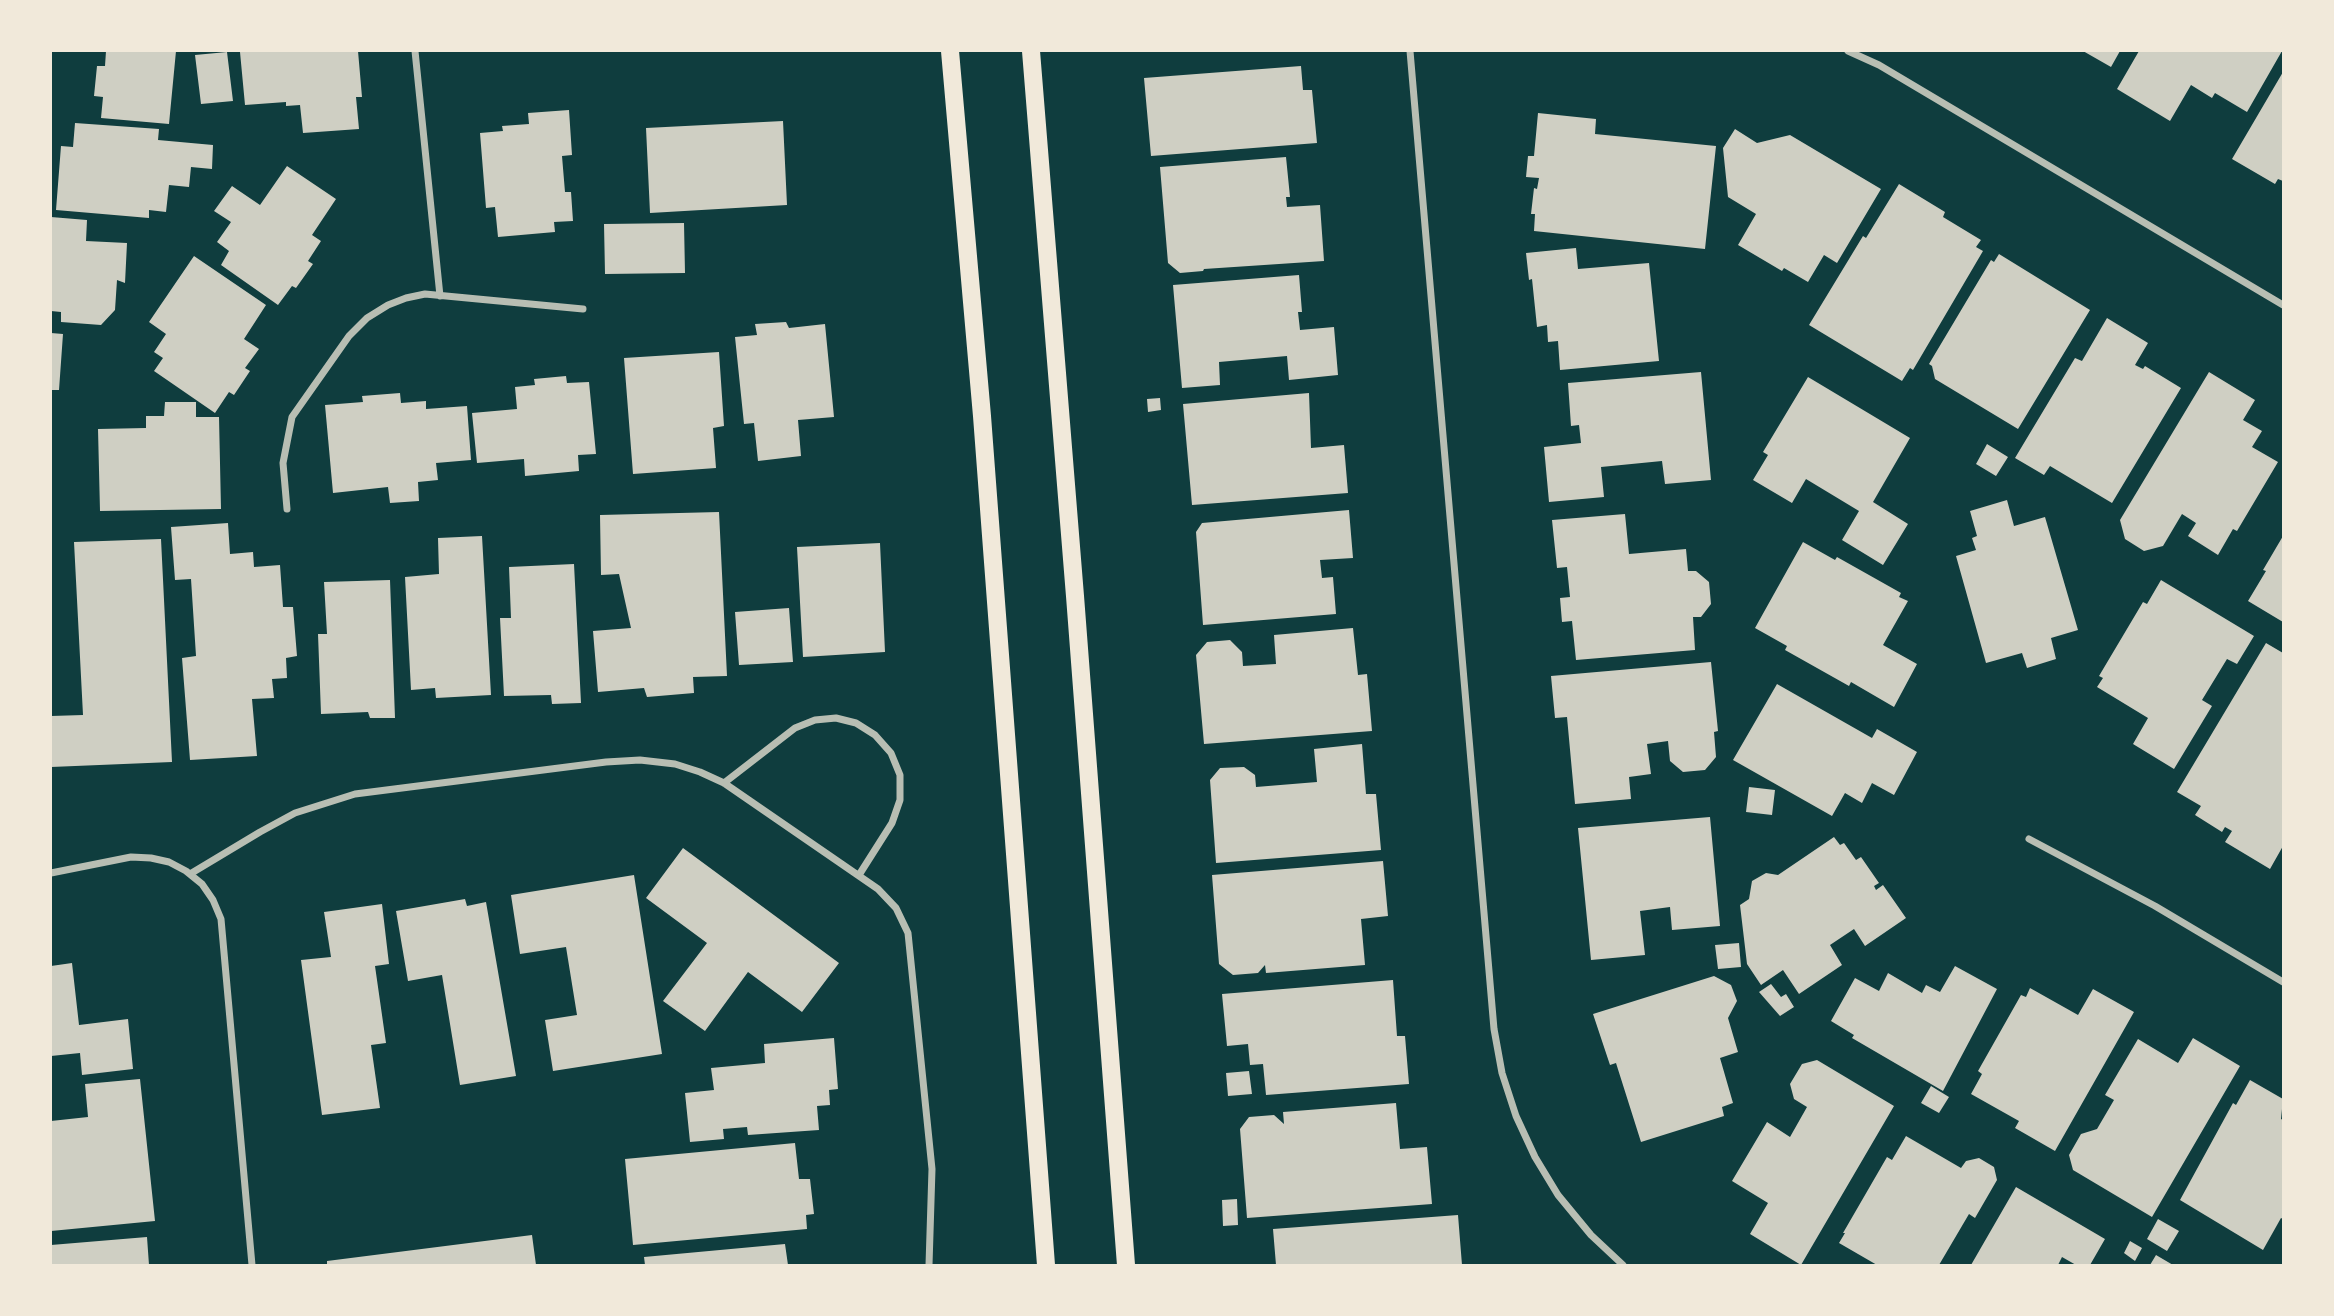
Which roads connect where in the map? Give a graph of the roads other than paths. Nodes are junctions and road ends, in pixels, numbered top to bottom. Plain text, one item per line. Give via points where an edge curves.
1 (415, 51) edge
2 (950, 51) edge
3 (1031, 51) edge
4 (1410, 51) edge
5 (1848, 51) edge
6 (440, 296) junction
7 (2283, 305) edge
8 (583, 309) dead end
9 (287, 509) dead end
10 (724, 783) junction
11 (2029, 839) dead end
12 (51, 873) edge
13 (190, 874) junction
14 (859, 875) junction
15 (2283, 982) edge
16 (1618, 1263) edge
17 (252, 1265) edge
18 (929, 1265) edge
19 (1046, 1265) edge
20 (1126, 1265) edge

1 - 6 street
2 - 19 main road
3 - 20 main road
4 - 16 street via 1494,1029 1502,1073 1535,1157 1558,1195
5 - 7 street via 1879,65
6 - 8 street
6 - 9 street via 415,296 388,305 349,336 292,418 284,463
10 - 13 street via 675,764 640,760 355,794 295,813
10 - 14 street
10 - 14 street via 795,728 815,720 836,718 875,734 891,753 900,775 900,800 892,823
11 - 15 street
12 - 13 street via 131,857 169,862
13 - 17 street via 214,900 220,919
14 - 18 street via 896,908 908,933 932,1170

